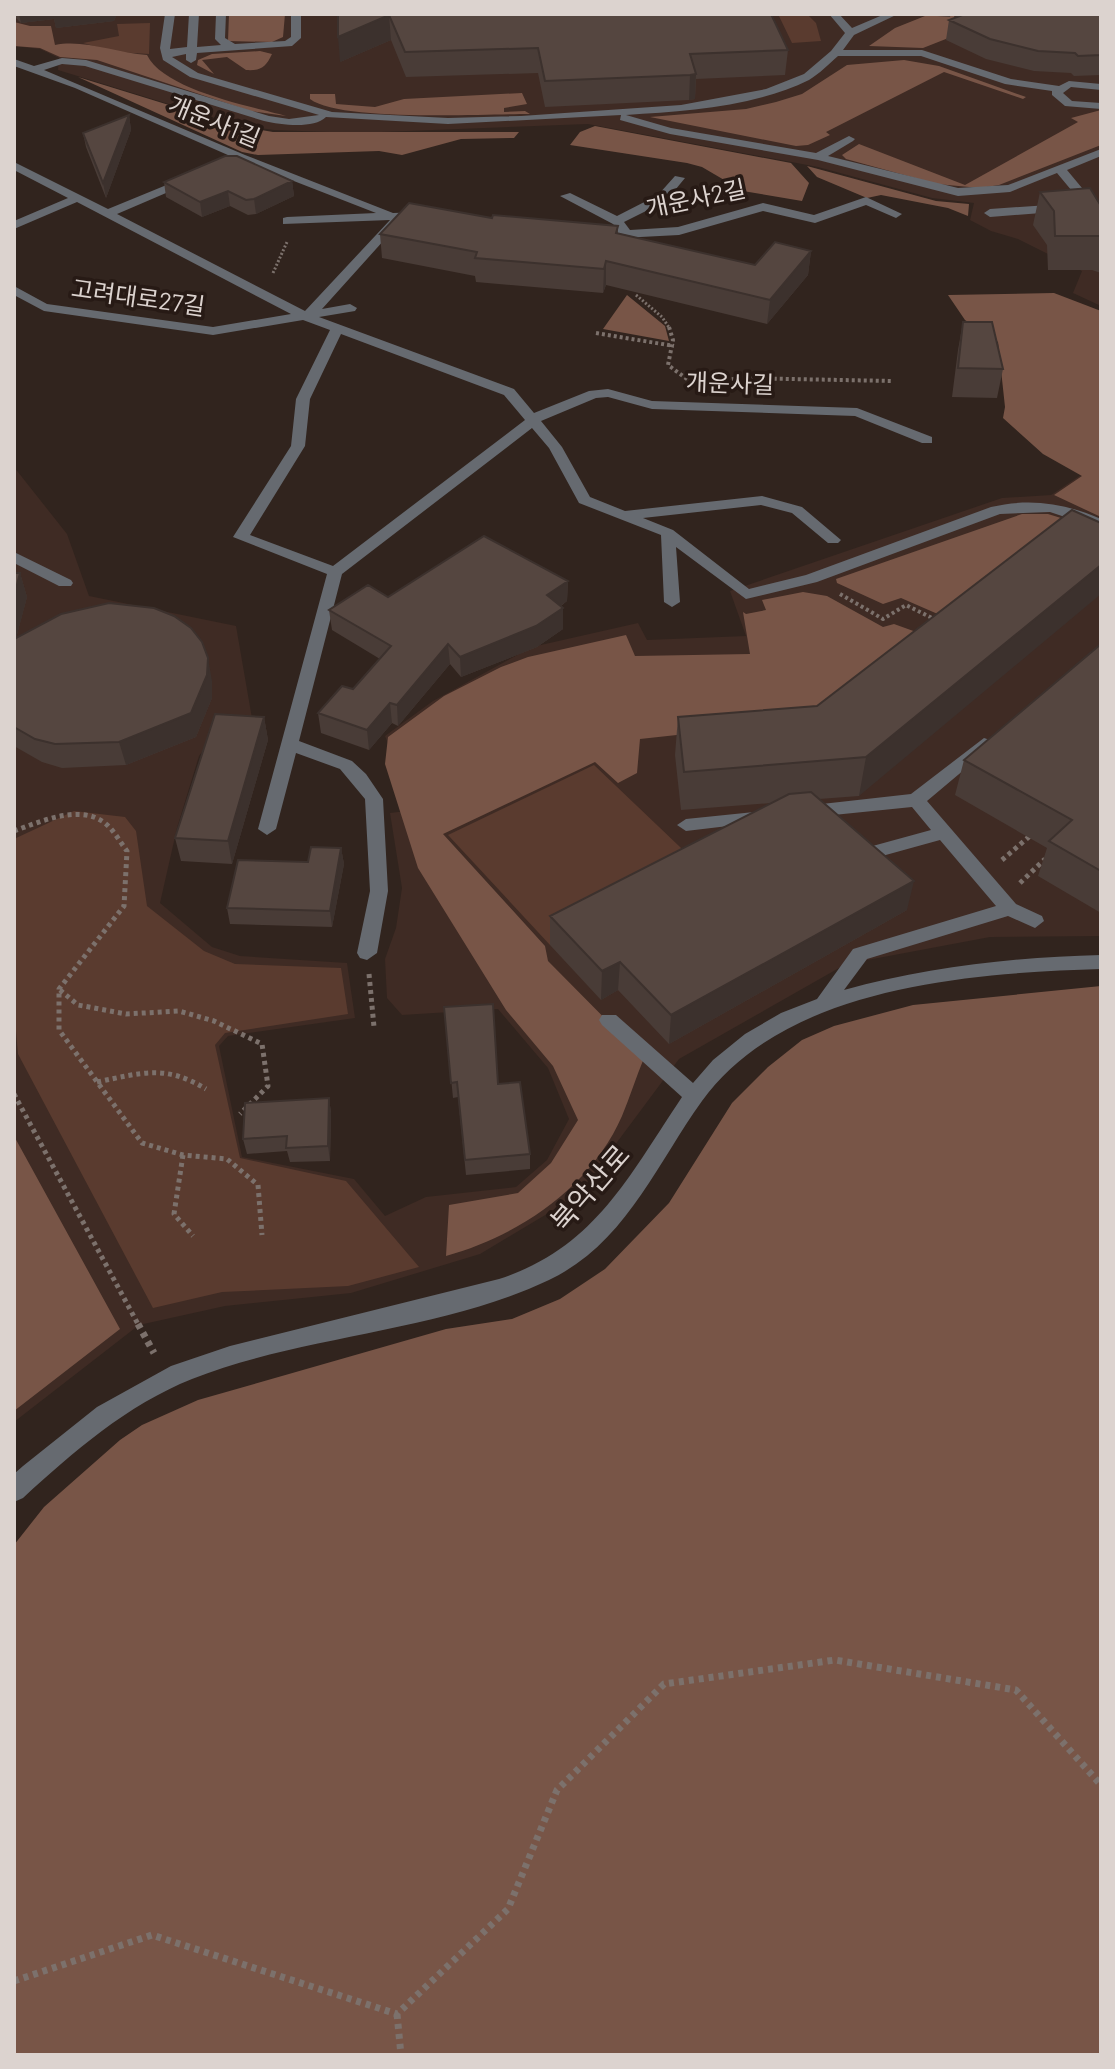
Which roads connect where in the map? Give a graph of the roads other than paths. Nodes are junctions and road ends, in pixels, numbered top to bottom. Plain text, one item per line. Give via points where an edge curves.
1 (170, 14) edge
2 (194, 14) edge
3 (221, 14) edge
4 (296, 14) edge
5 (834, 14) edge
6 (893, 14) edge
7 (850, 33) junction
8 (238, 48) junction
9 (192, 50) junction
10 (166, 52) junction
11 (835, 53) junction
12 (22, 66) edge
13 (210, 80) junction
14 (1101, 87) edge
15 (1057, 89) junction
16 (1101, 106) edge
17 (609, 113) junction
18 (331, 115) junction
19 (849, 139) dead end
20 (1101, 152) edge
21 (241, 157) junction
22 (818, 157) junction
23 (228, 163) edge
24 (14, 165) edge
25 (1060, 169) junction
26 (201, 174) edge
27 (679, 178) dead end
28 (566, 196) dead end
29 (79, 197) junction
30 (109, 213) junction
31 (990, 213) dead end
32 (896, 214) dead end
33 (435, 215) edge
34 (399, 218) junction
35 (287, 221) dead end
36 (617, 221) junction
37 (14, 225) edge
38 (585, 234) edge
39 (628, 235) junction
40 (14, 290) edge
41 (350, 308) dead end
42 (307, 317) junction
43 (337, 329) junction
44 (533, 421) junction
45 (927, 440) dead end
46 (623, 515) junction
47 (1101, 524) edge
48 (668, 533) junction
49 (827, 543) dead end
50 (14, 557) edge
51 (335, 572) junction
52 (65, 583) dead end
53 (672, 602) dead end
54 (1002, 730) edge
55 (289, 744) junction
56 (916, 800) junction
57 (686, 825) dead end
58 (267, 829) dead end
59 (943, 833) junction
60 (864, 855) edge
61 (1009, 909) junction
62 (1035, 921) dead end
63 (367, 953) road end
64 (1101, 962) edge
65 (824, 1003) junction
66 (609, 1020) dead end
67 (694, 1096) junction
68 (14, 1490) edge

1 - 10 street
2 - 9 street
3 - 8 street via 220,39
4 - 8 street via 294,41
5 - 7 street
6 - 7 street
7 - 11 street
8 - 9 street
9 - 10 street
9 - 13 street via 193,65
10 - 13 street via 178,67
11 - 15 street via 922,53 1009,82
11 - 17 street via 808,76 769,92 713,104
12 - 18 street via 86,63 280,121
12 - 21 street, 개운사1길
13 - 18 street
14 - 15 street via 1077,83
15 - 16 street via 1057,97 1069,104
17 - 18 street via 448,121
17 - 22 street via 670,131
19 - 22 street
20 - 25 street
21 - 23 street
21 - 34 street, 개운사1길
22 - 25 street via 958,192 1010,188
24 - 29 street
25 - 31 street via 1091,206
26 - 30 street
27 - 36 street, 개운사2길 via 662,198
28 - 36 street, 개운사2길
29 - 30 street
29 - 37 street
30 - 42 street
32 - 39 street, 개운사2길 via 866,201 815,219 763,207 679,231
33 - 34 street
34 - 35 street
34 - 42 street
36 - 39 street, 개운사2길
38 - 39 street, 개운사2길
40 - 42 street, 고려대로27길 via 44,307 213,331
41 - 42 street, 고려대로27길
42 - 43 street
43 - 44 street via 509,392
43 - 51 street via 303,399 298,446 241,537
44 - 45 street, 개운사길 via 550,410 608,393 652,405 857,412
44 - 46 street via 555,447 584,500
44 - 51 street, 개운사길
46 - 48 street
46 - 49 street via 762,500
47 - 48 street via 1059,508 1017,505 811,579 746,594
48 - 53 street
50 - 52 street
51 - 55 street
54 - 56 street
55 - 58 street
55 - 63 street via 346,765 374,799 379,891
56 - 57 street
56 - 59 street
59 - 60 street
59 - 61 street
61 - 62 street
61 - 65 street via 860,954
64 - 65 street, 북악산로 via 908,984
65 - 67 street, 북악산로 via 738,1050
66 - 67 street
67 - 68 street, 북악산로 via 636,1188 583,1247 546,1271 502,1289 214,1361 167,1378 88,1427

